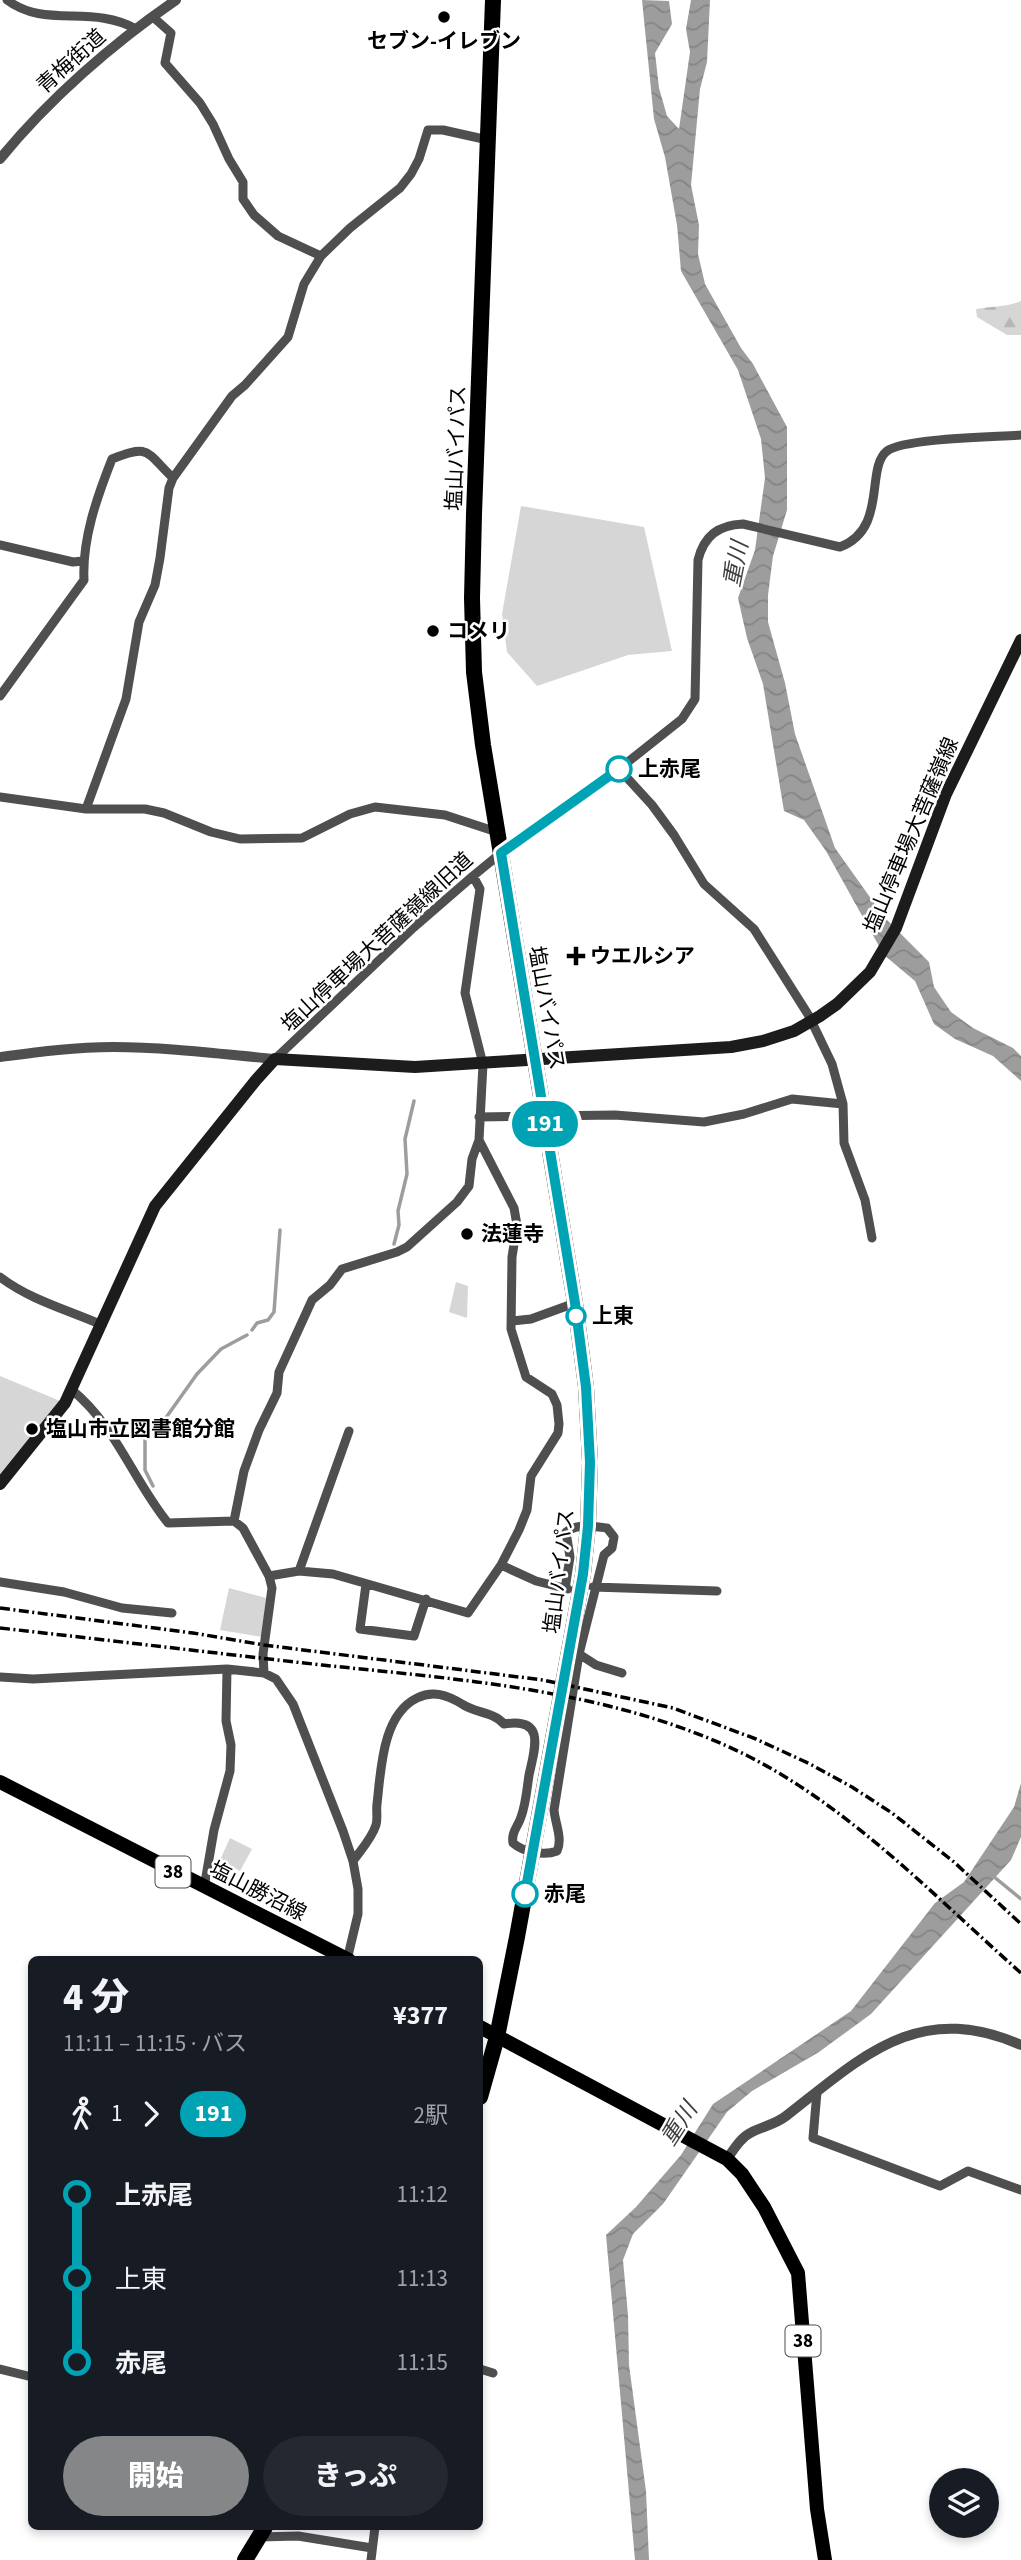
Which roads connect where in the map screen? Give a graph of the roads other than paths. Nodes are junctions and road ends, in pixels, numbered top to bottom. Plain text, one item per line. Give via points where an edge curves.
1 (7, 0) edge
2 (176, 0) edge
3 (493, 0) edge
4 (153, 17) junction
5 (136, 29) junction
6 (488, 140) junction
7 (0, 159) edge
8 (321, 256) junction
9 (1021, 435) edge
10 (173, 478) junction
11 (0, 545) edge
12 (83, 561) junction
13 (1021, 640) edge
14 (0, 696) edge
15 (619, 769) junction
16 (0, 797) edge
17 (86, 809) junction
18 (497, 832) junction
19 (501, 853) junction
20 (473, 876) junction
21 (0, 1057) edge
22 (275, 1059) junction
23 (535, 1060) junction
24 (483, 1064) junction
25 (843, 1104) junction
26 (544, 1115) junction
27 (479, 1117) junction
28 (479, 1140) junction
29 (872, 1238) dead end
30 (0, 1277) edge
31 (575, 1303) junction
32 (512, 1321) junction
33 (102, 1325) junction
34 (72, 1390) junction
35 (349, 1431) dead end
36 (0, 1484) edge
37 (234, 1521) junction
38 (588, 1526) junction
39 (501, 1565) junction
40 (299, 1571) junction
41 (269, 1576) junction
42 (0, 1582) edge
43 (366, 1584) junction
44 (594, 1587) junction
45 (566, 1589) junction
46 (717, 1591) dead end
47 (426, 1599) junction
48 (172, 1613) dead end
49 (579, 1654) junction
50 (227, 1670) junction
51 (264, 1673) junction
52 (622, 1673) dead end
53 (0, 1677) edge
54 (0, 1782) edge
55 (533, 1852) junction
56 (353, 1861) junction
57 (204, 1888) junction
58 (340, 1956) edge
59 (349, 1956) edge
60 (483, 2029) edge
61 (497, 2037) junction
62 (1021, 2045) edge
63 (483, 2086) edge
64 (817, 2092) junction
65 (727, 2159) junction
66 (1021, 2190) edge
67 (0, 2369) edge
68 (483, 2370) edge
69 (493, 2373) dead end
70 (28, 2376) edge
71 (374, 2530) edge
72 (262, 2532) edge
73 (372, 2548) junction
74 (245, 2560) edge
75 (371, 2560) edge
76 (825, 2560) edge

1 - 5 street via 33,14 95,16
2 - 4 street, 青梅街道
3 - 6 highway, 塩山バイパス
4 - 5 street, 青梅街道
4 - 8 street via 171,33 165,63 214,124 243,182 243,199 254,215 278,236
5 - 7 street, 青梅街道 via 63,92
6 - 8 street via 428,130 419,159 400,188
6 - 18 highway, 塩山バイパス via 472,598 474,672
8 - 10 street via 304,284 288,337 232,396
9 - 15 street, 塩山停車場大菩薩嶺線旧道 via 894,447 879,467 865,525 855,539 840,547 743,524 721,527 704,544 698,560 695,699 682,719
10 - 12 street via 146,452 136,449 112,459 98,494
10 - 17 street via 155,585 139,622 126,699
11 - 12 street
12 - 14 street via 84,580
13 - 23 main road, 塩山停車場大菩薩嶺線 via 957,769 896,928 870,972 837,1004 794,1031 731,1047
15 - 19 street, 塩山停車場大菩薩嶺線旧道
15 - 25 street via 652,805 704,884 754,929 809,1016 832,1063
16 - 17 street
17 - 18 street via 145,809 240,839 302,838 375,807 445,815
18 - 19 highway, 塩山バイパス
19 - 20 street, 塩山停車場大菩薩嶺線旧道
19 - 23 highway, 塩山バイパス
20 - 22 street, 塩山停車場大菩薩嶺線旧道
20 - 24 street via 480,890 465,993
21 - 22 street via 114,1047
22 - 24 main road, 塩山停車場大菩薩嶺線 via 415,1067
22 - 33 main road via 155,1206
23 - 24 main road, 塩山停車場大菩薩嶺線
23 - 26 highway, 塩山バイパス
24 - 27 street
25 - 26 street via 792,1099 704,1122
25 - 29 street via 844,1143 865,1200
26 - 27 street
26 - 31 highway, 塩山バイパス
27 - 28 street
28 - 32 street via 514,1208 517,1224
28 - 37 street via 469,1186 457,1202 407,1247 342,1269 313,1300 279,1372 277,1393 244,1471
30 - 33 street via 39,1300
31 - 32 street
31 - 38 highway, 塩山バイパス via 586,1387
32 - 39 street via 526,1377 552,1394 559,1424 531,1476 527,1510
33 - 34 main road
34 - 36 main road
34 - 37 street via 112,1433 168,1522
35 - 40 street
37 - 41 street via 243,1528
38 - 44 street via 607,1528 614,1537
38 - 45 street via 566,1532 570,1557
38 - 55 highway, 塩山バイパス
39 - 45 street
39 - 47 street via 468,1613
40 - 41 street
40 - 43 street via 333,1574
41 - 51 street via 272,1597
42 - 48 street via 64,1592 122,1608
43 - 47 street
43 - 47 street via 360,1629 414,1636
44 - 45 street
44 - 46 street
44 - 49 street
49 - 52 street
49 - 55 street via 554,1810 559,1848 554,1853
50 - 51 street
50 - 53 street
50 - 57 street via 230,1771
51 - 56 street via 276,1679 293,1704
54 - 57 main road, 塩山勝沼線 / 38
55 - 56 street via 516,1846 512,1838 521,1818 536,1742 532,1729 525,1724 504,1724 499,1718 431,1693 406,1703 392,1726 383,1758 377,1822
55 - 61 highway, 塩山バイパス
56 - 59 street via 358,1914
57 - 58 main road, 塩山勝沼線 / 38
60 - 61 main road, 38
61 - 63 highway, 塩山バイパス
61 - 65 main road, 38
62 - 64 street via 975,2029 910,2034 877,2048
64 - 65 street via 779,2122 751,2132
64 - 66 street via 813,2138 940,2186 968,2171
65 - 76 main road, 38 via 764,2207 798,2273
67 - 70 street
68 - 69 street
71 - 73 street
72 - 73 street
72 - 74 highway
73 - 75 street

